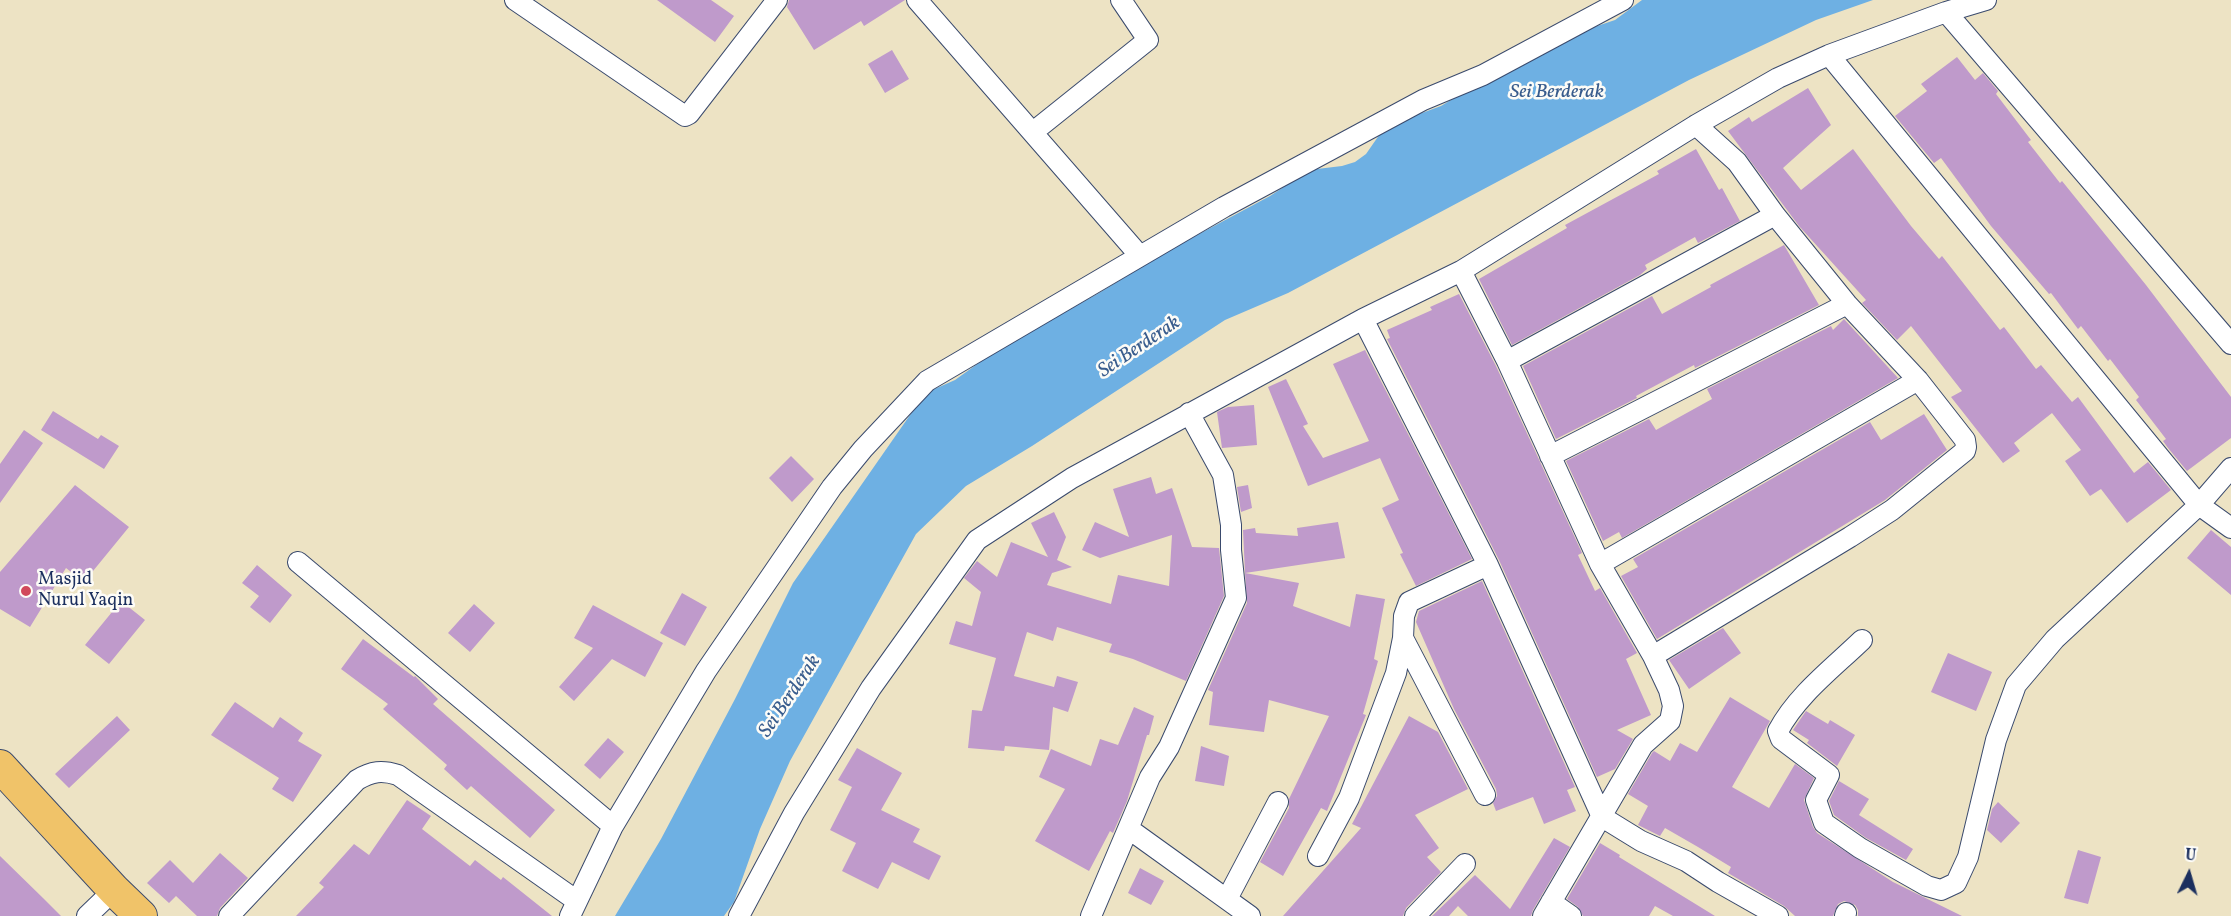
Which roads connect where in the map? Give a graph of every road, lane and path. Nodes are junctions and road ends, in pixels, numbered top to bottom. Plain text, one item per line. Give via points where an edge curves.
1 (515, 0) edge
2 (917, 0) edge
3 (1121, 0) edge
4 (1623, 0) edge
5 (1986, 0) edge
6 (770, 2) edge
7 (1946, 12) junction
8 (1830, 55) junction
9 (1695, 125) junction
10 (1032, 132) junction
11 (1775, 215) junction
12 (1140, 256) junction
13 (1461, 271) junction
14 (1847, 304) junction
15 (1363, 319) junction
16 (2231, 344) edge
17 (1507, 361) junction
18 (1918, 380) junction
19 (1189, 413) junction
20 (1550, 456) junction
21 (2231, 468) edge
22 (2199, 505) junction
23 (2231, 528) edge
24 (298, 562) dead end
25 (1600, 564) junction
26 (1488, 565) junction
27 (1403, 638) junction
28 (1862, 640) dead end
29 (1653, 656) junction
30 (0, 766) edge
31 (1485, 795) dead end
32 (1278, 802) dead end
33 (1602, 817) junction
34 (613, 826) junction
35 (1129, 830) junction
36 (1318, 856) dead end
37 (1465, 864) dead end
38 (114, 890) junction
39 (1227, 899) junction
40 (574, 909) edge
41 (1547, 909) edge
42 (87, 916) edge
43 (141, 916) edge
44 (229, 916) edge
45 (739, 916) edge
46 (1091, 916) edge
47 (1250, 916) edge
48 (1415, 916) edge
49 (1571, 916) edge
50 (1778, 916) edge

1 - 6 street via 686,116
2 - 10 street
3 - 10 street via 1148,40
4 - 12 street via 1483,75 1423,100
5 - 7 street
7 - 8 street
7 - 16 street
8 - 9 street via 1778,78
8 - 22 street
9 - 11 street via 1737,162
9 - 13 street
10 - 12 street
11 - 14 street
11 - 17 street
12 - 34 street via 927,381 863,449 832,487 706,671
13 - 15 street
13 - 17 street
14 - 18 street
14 - 20 street
15 - 19 street
15 - 26 street
17 - 20 street
18 - 25 street
18 - 29 street via 1965,440 1965,451 1892,510
19 - 35 street via 1223,475 1236,598 1169,747 1150,777
19 - 45 street via 1072,478 977,540 871,688 794,813
20 - 25 street
21 - 22 street
22 - 23 street
22 - 28 street via 2055,639 2016,685 1996,740 1968,857 1956,883 1941,890 1860,848 1824,823 1816,800 1829,775 1781,739 1778,731 1812,688
24 - 34 street
25 - 29 street
26 - 27 street via 1409,602
26 - 33 street
27 - 31 street
27 - 36 street via 1396,673 1348,798
29 - 33 street via 1669,690 1673,706 1670,721 1643,745
30 - 38 main road
32 - 39 street
33 - 41 street
33 - 50 street
34 - 40 street
35 - 39 street
35 - 46 street
37 - 48 street
38 - 42 street
38 - 43 main road
39 - 47 street
40 - 44 street via 398,775 377,772 357,780
41 - 49 street

